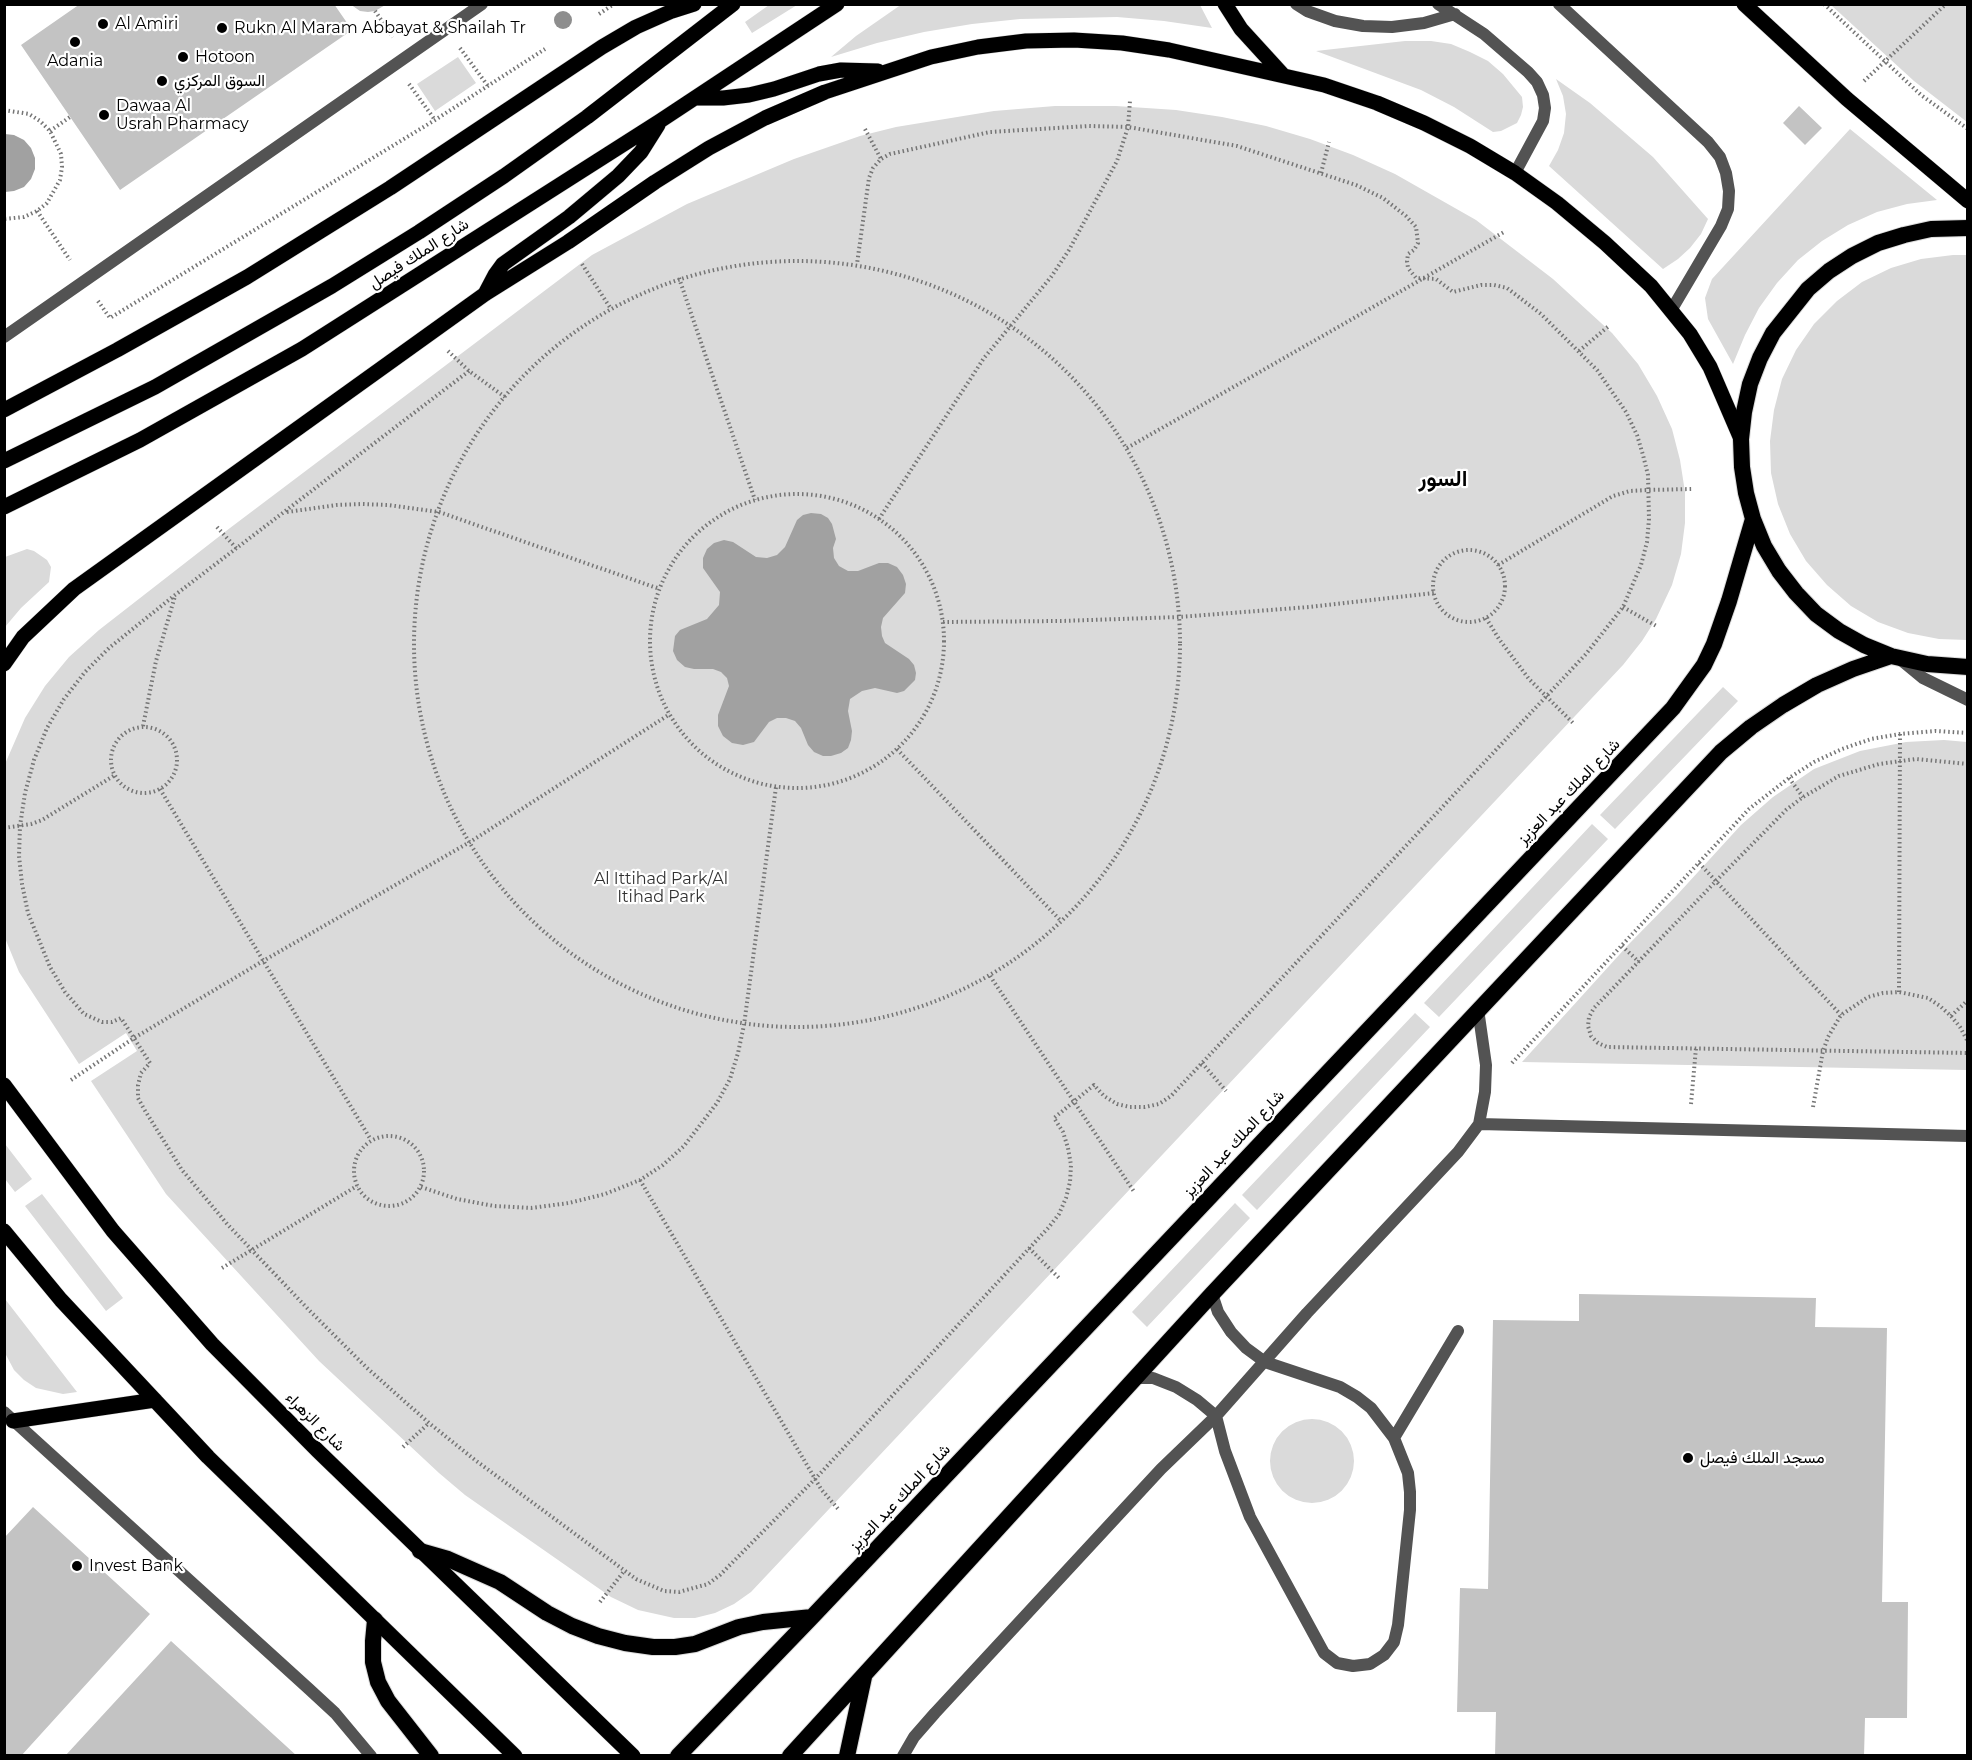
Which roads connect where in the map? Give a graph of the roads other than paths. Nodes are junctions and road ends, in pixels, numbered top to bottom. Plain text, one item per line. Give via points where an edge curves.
1 (482, 4) edge
2 (694, 4) edge
3 (733, 4) edge
4 (837, 4) edge
5 (1225, 4) edge
6 (1296, 4) edge
7 (1438, 4) edge
8 (1559, 4) edge
9 (1744, 4) edge
10 (1455, 14) junction
11 (885, 72) junction
12 (1283, 75) junction
13 (696, 98) junction
14 (660, 121) junction
15 (1515, 173) junction
16 (1968, 201) edge
17 (1968, 228) edge
18 (485, 294) junction
19 (1672, 309) junction
20 (4, 337) edge
21 (4, 410) edge
22 (1741, 439) junction
23 (4, 461) edge
24 (4, 507) edge
25 (1753, 519) junction
26 (1895, 657) junction
27 (4, 664) edge
28 (1968, 667) edge
29 (1968, 700) edge
30 (1478, 1009) junction
31 (4, 1085) edge
32 (1479, 1124) junction
33 (1968, 1136) edge
34 (4, 1231) edge
35 (1212, 1294) junction
36 (1458, 1331) dead end
37 (1265, 1362) junction
38 (1135, 1378) junction
39 (155, 1400) junction
40 (9, 1416) edge
41 (1216, 1416) junction
42 (1394, 1438) junction
43 (420, 1551) junction
44 (812, 1617) junction
45 (375, 1620) junction
46 (865, 1675) junction
47 (371, 1755) edge
48 (431, 1755) edge
49 (515, 1755) edge
50 (633, 1755) edge
51 (678, 1755) edge
52 (790, 1755) edge
53 (847, 1755) edge
54 (903, 1755) edge

1 - 20 street
2 - 21 main road via 636,27 602,47 390,188 247,277
3 - 23 main road, شارع الملك فيصل via 587,117 419,232 155,387
4 - 13 main road, شارع الملك فيصل
5 - 12 main road via 1241,29
6 - 10 street via 1335,21 1363,26 1424,23
7 - 10 street
8 - 19 street via 1708,142 1726,173 1728,209
9 - 16 main road via 1846,99
10 - 15 street via 1528,72 1543,95 1543,121
11 - 12 main road via 978,47 1074,40 1169,50
11 - 13 main road via 841,70 749,95
11 - 18 main road via 765,118 709,148
12 - 15 main road via 1377,103 1470,146
13 - 14 main road, شارع الملك فيصل
14 - 18 main road via 641,152 618,176 503,264
14 - 24 main road, شارع الملك فيصل via 302,349 140,440
15 - 19 main road via 1605,243
17 - 22 highway via 1931,229 1878,243 1829,271 1808,289 1789,310 1760,358 1750,384
18 - 27 main road via 74,590 23,637
19 - 22 main road via 1710,368
22 - 25 highway via 1742,467
25 - 26 highway via 1779,571 1816,614 1864,645
25 - 44 highway, شارع الملك عبد العزيز via 1714,644 1673,708
26 - 28 highway
26 - 29 street via 1923,678
26 - 30 highway via 1853,669 1818,685 1751,727 1721,752
30 - 32 street via 1486,1065
30 - 35 highway
31 - 43 main road, شارع الزهراء via 113,1231 212,1344
32 - 33 street
32 - 37 street via 1458,1152
34 - 39 main road
35 - 37 street via 1231,1332
35 - 38 highway
36 - 42 street
37 - 41 street
37 - 42 street via 1340,1387 1357,1397 1371,1408
38 - 41 street via 1153,1378 1176,1387
38 - 46 highway
39 - 40 main road
39 - 45 main road
40 - 47 street via 335,1713
41 - 42 street via 1250,1517 1315,1638 1324,1653 1353,1666 1370,1664 1384,1655 1394,1642 1398,1625 1410,1492
41 - 54 street via 1161,1469 935,1713
43 - 44 highway via 491,1577 572,1626 625,1643 675,1647 695,1644 739,1627
43 - 50 main road, شارع الزهراء
44 - 51 highway, شارع الملك عبد العزيز
45 - 48 highway via 374,1662 378,1682 388,1701
45 - 49 main road
46 - 52 highway
46 - 53 highway

